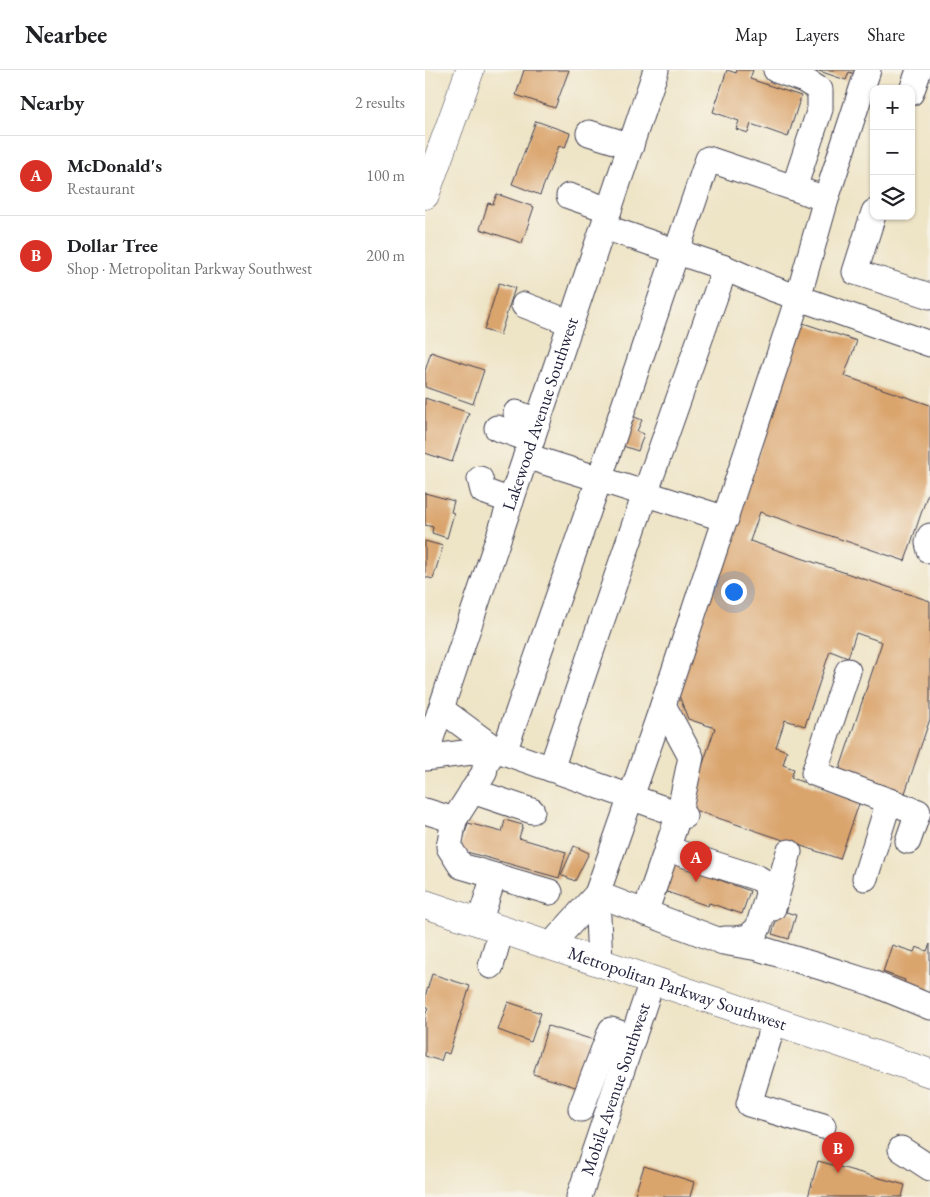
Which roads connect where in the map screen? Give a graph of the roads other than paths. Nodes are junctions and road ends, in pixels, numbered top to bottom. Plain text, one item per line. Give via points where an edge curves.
1 (470, 70) edge
2 (486, 70) edge
3 (656, 70) edge
4 (776, 70) edge
5 (869, 70) edge
6 (919, 70) edge
7 (914, 85) edge
8 (589, 133) dead end
9 (444, 144) junction
10 (631, 146) junction
11 (794, 188) junction
12 (425, 195) edge
13 (569, 196) dead end
14 (826, 199) junction
15 (871, 220) edge
16 (598, 226) junction
17 (678, 251) junction
18 (725, 268) junction
19 (930, 296) edge
20 (799, 298) junction
21 (524, 305) dead end
22 (571, 323) junction
23 (930, 344) edge
24 (497, 428) dead end
25 (528, 432) junction
26 (480, 479) dead end
27 (599, 480) junction
28 (645, 494) junction
29 (511, 501) junction
30 (726, 519) junction
31 (930, 536) edge
32 (930, 551) edge
33 (848, 671) dead end
34 (663, 705) junction
35 (441, 709) junction
36 (499, 750) junction
37 (425, 757) edge
38 (551, 769) junction
39 (472, 791) junction
40 (632, 797) junction
41 (889, 801) junction
42 (425, 811) edge
43 (532, 811) dead end
44 (681, 815) junction
45 (453, 820) junction
46 (908, 841) dead end
47 (667, 849) junction
48 (789, 852) dead end
49 (494, 876) junction
50 (865, 878) dead end
51 (550, 892) dead end
52 (597, 894) junction
53 (426, 908) edge
54 (645, 913) junction
55 (490, 926) junction
56 (715, 939) junction
57 (551, 946) junction
58 (758, 948) junction
59 (600, 963) junction
60 (491, 966) dead end
61 (653, 980) junction
62 (930, 1007) edge
63 (774, 1021) junction
64 (633, 1038) junction
65 (930, 1073) edge
66 (610, 1107) junction
67 (823, 1126) dead end
68 (901, 1149) dead end
69 (930, 1168) edge
70 (579, 1197) edge

1 - 9 main road
2 - 9 main road via 473,103
3 - 10 street, Lakewood Avenue Southwest via 635,100
4 - 11 street via 820,90 820,109
5 - 14 street
6 - 7 street
8 - 10 street
9 - 12 main road
10 - 16 street, Lakewood Avenue Southwest
11 - 14 street
11 - 17 street via 708,159
13 - 16 street
14 - 20 street
15 - 19 street via 855,272
16 - 17 street
16 - 22 street, Lakewood Avenue Southwest
17 - 18 street
17 - 27 street
18 - 20 street
18 - 28 street
20 - 23 street
20 - 30 street
21 - 22 street
22 - 25 street, Lakewood Avenue Southwest
24 - 25 street
25 - 27 street
25 - 29 street, Lakewood Avenue Southwest
26 - 29 street via 483,491
27 - 28 street
27 - 36 street
28 - 30 street
28 - 38 street
29 - 35 street, Lakewood Avenue Southwest
30 - 34 street
31 - 32 street
33 - 41 street via 814,773
34 - 40 street
34 - 44 street via 691,757
35 - 36 street
35 - 37 street, Lakewood Avenue Southwest
36 - 37 street
36 - 38 street
36 - 39 street via 486,763 484,773
38 - 40 street
39 - 43 street
39 - 45 street
40 - 44 street
40 - 52 street
41 - 46 street via 918,812
41 - 50 street
42 - 45 street
44 - 47 street
45 - 49 street via 449,847 461,866
47 - 54 street
47 - 56 street via 766,883 768,894 758,928 748,936
48 - 58 street
49 - 51 street
49 - 55 street
52 - 54 street
52 - 57 street
52 - 59 street
53 - 55 main road, Metropolitan Parkway Southwest
54 - 56 street
55 - 57 main road, Metropolitan Parkway Southwest
55 - 60 street
56 - 58 street
57 - 59 main road, Metropolitan Parkway Southwest
58 - 62 street via 873,983
59 - 61 main road, Metropolitan Parkway Southwest
61 - 63 main road, Metropolitan Parkway Southwest
61 - 64 street, Mobile Avenue Southwest
63 - 65 main road, Metropolitan Parkway Southwest
63 - 67 street via 749,1104
64 - 66 street, Mobile Avenue Southwest
64 - 66 street via 611,1030 583,1104
66 - 70 street, Mobile Avenue Southwest
68 - 69 street

